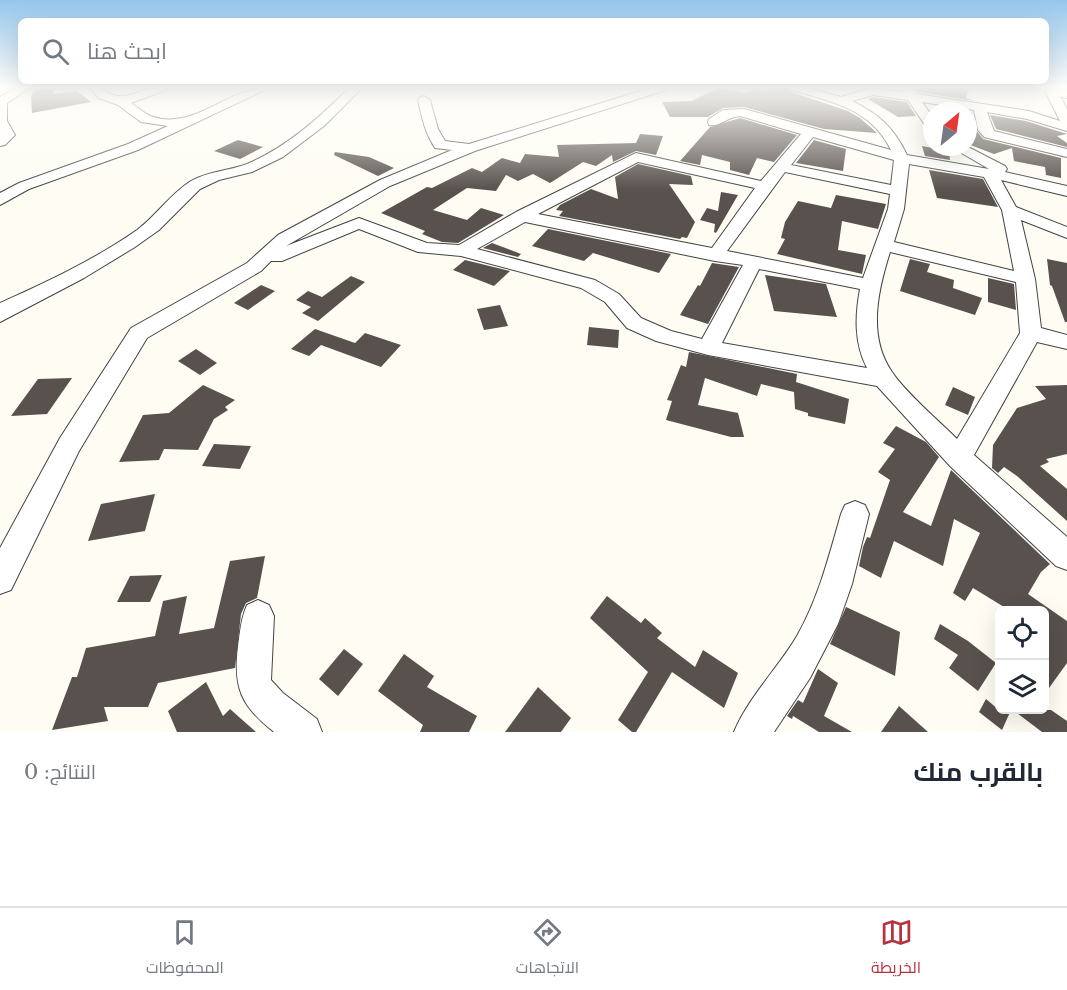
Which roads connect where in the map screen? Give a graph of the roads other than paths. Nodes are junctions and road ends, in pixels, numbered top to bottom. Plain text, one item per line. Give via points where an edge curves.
1 (2, 122) edge
2 (169, 122) edge
3 (187, 122) edge
4 (322, 122) edge
5 (429, 122) edge
6 (553, 122) edge
7 (773, 122) edge
8 (881, 122) edge
9 (983, 122) edge
10 (1052, 122) edge
11 (183, 124) junction
12 (1067, 127) edge
13 (809, 133) junction
14 (0, 142) edge
15 (470, 148) junction
16 (1067, 153) edge
17 (975, 156) edge
18 (902, 158) junction
19 (782, 167) junction
20 (990, 174) junction
21 (1020, 179) junction
22 (765, 186) junction
23 (899, 191) junction
24 (1067, 191) edge
25 (0, 200) edge
26 (1010, 210) junction
27 (522, 216) junction
28 (1067, 232) edge
29 (885, 245) junction
30 (462, 251) junction
31 (715, 256) junction
32 (753, 263) junction
33 (254, 267) junction
34 (1025, 279) junction
35 (870, 285) junction
36 (0, 315) edge
37 (1031, 333) junction
38 (1067, 342) edge
39 (708, 348) junction
40 (884, 379) junction
41 (959, 458) junction
42 (855, 514) dead end
43 (1067, 556) edge
44 (0, 579) edge
45 (258, 616) dead end
46 (304, 732) edge
47 (752, 732) edge

1 - 14 street via 8,135
2 - 11 street
3 - 11 street
4 - 36 street via 299,141 248,168 203,181 180,197 147,231 100,262
5 - 15 street via 440,145
6 - 15 street
7 - 13 street
8 - 18 street
9 - 16 street via 989,134
10 - 12 street
11 - 25 street via 133,147 24,186
13 - 18 street
13 - 19 street
15 - 33 street via 385,183 284,239
17 - 21 street
18 - 20 street
18 - 23 street
19 - 22 street
19 - 23 street
20 - 21 street
20 - 26 street
21 - 24 street
22 - 27 street via 636,157
22 - 31 street
23 - 29 street
26 - 28 street
26 - 34 street
27 - 30 street
27 - 31 street
29 - 34 street
29 - 35 street
30 - 33 street via 424,248 359,223
30 - 39 street via 597,288 612,298 634,323
31 - 32 street
32 - 35 street
32 - 39 street
33 - 44 street via 139,333 69,446
34 - 37 street
35 - 40 street via 867,333 873,358
37 - 38 street
37 - 41 street
39 - 40 street
40 - 41 street
41 - 43 street
42 - 47 street via 833,595 771,707
45 - 46 street via 254,687

